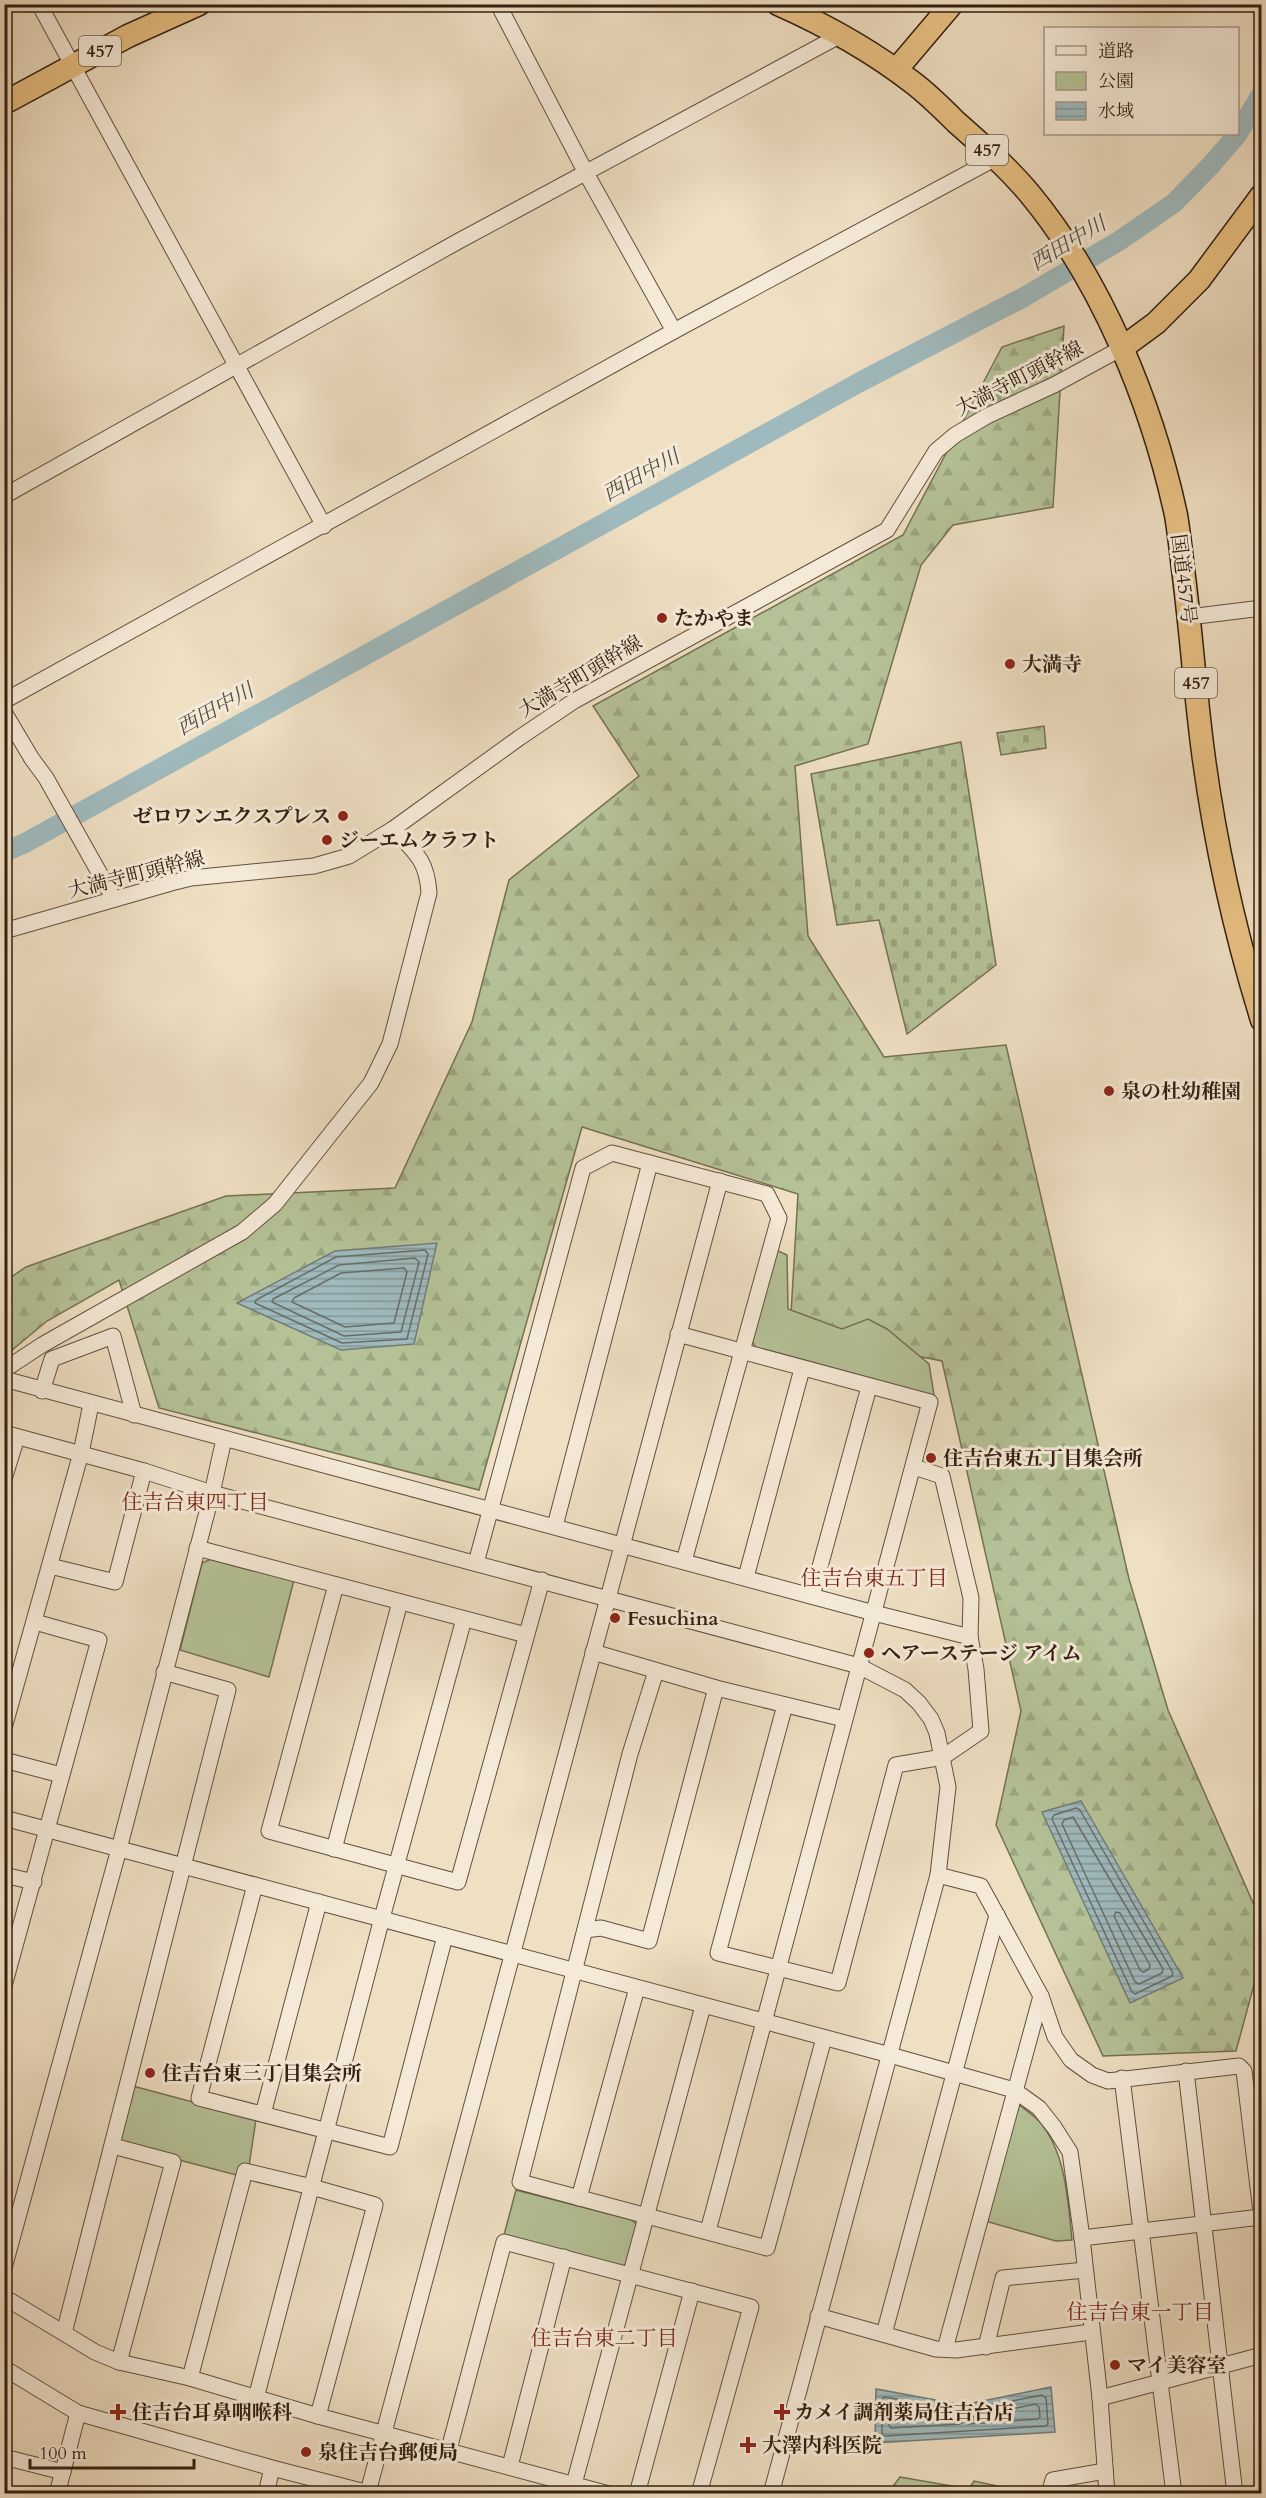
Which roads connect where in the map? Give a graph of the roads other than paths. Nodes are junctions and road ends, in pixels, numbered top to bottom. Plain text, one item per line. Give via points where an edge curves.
1 (39, 4) edge
2 (199, 4) edge
3 (498, 4) edge
4 (778, 4) edge
5 (952, 4) edge
6 (839, 36) junction
7 (73, 65) junction
8 (896, 70) junction
9 (4, 104) edge
10 (996, 158) junction
11 (586, 173) junction
12 (1262, 195) edge
13 (674, 331) junction
14 (1122, 348) junction
15 (237, 367) junction
16 (4, 496) edge
17 (324, 526) junction
18 (1262, 608) edge
19 (1189, 617) junction
20 (4, 701) edge
21 (4, 712) edge
22 (393, 829) junction
23 (114, 899) junction
24 (4, 931) edge
25 (1253, 963) edge
26 (1262, 1020) edge
27 (650, 1163) junction
28 (720, 1181) junction
29 (678, 1334) junction
30 (742, 1351) junction
31 (802, 1369) junction
32 (4, 1370) edge
33 (4, 1379) edge
34 (869, 1387) junction
35 (42, 1390) junction
36 (91, 1404) junction
37 (134, 1415) junction
38 (11, 1435) edge
39 (224, 1438) junction
40 (81, 1453) junction
41 (914, 1467) junction
42 (144, 1471) junction
43 (4, 1479) edge
44 (212, 1493) junction
45 (492, 1509) junction
46 (555, 1526) junction
47 (622, 1545) junction
48 (197, 1548) junction
49 (684, 1561) junction
50 (476, 1563) junction
51 (50, 1566) junction
52 (746, 1577) junction
53 (542, 1580) junction
54 (336, 1585) junction
55 (812, 1596) junction
56 (608, 1598) junction
57 (400, 1602) junction
58 (874, 1613) junction
59 (464, 1619) junction
60 (35, 1622) junction
61 (526, 1635) junction
62 (970, 1637) junction
63 (593, 1652) junction
64 (859, 1666) junction
65 (656, 1671) junction
66 (164, 1672) junction
67 (716, 1688) junction
68 (785, 1705) junction
69 (844, 1719) junction
70 (4, 1728) edge
71 (943, 1757) junction
72 (4, 1760) edge
73 (61, 1775) junction
74 (4, 1818) edge
75 (48, 1830) junction
76 (119, 1849) junction
77 (334, 1849) junction
78 (397, 1865) junction
79 (184, 1866) junction
80 (4, 1875) edge
81 (938, 1875) junction
82 (34, 1882) junction
83 (255, 1885) junction
84 (319, 1902) junction
85 (997, 1915) junction
86 (382, 1918) junction
87 (585, 1930) junction
88 (445, 1936) junction
89 (512, 1953) junction
90 (778, 1970) junction
91 (575, 1971) junction
92 (4, 1986) edge
93 (637, 1988) junction
94 (1041, 1996) junction
95 (703, 2006) junction
96 (764, 2022) junction
97 (824, 2038) junction
98 (890, 2055) junction
99 (1186, 2071) junction
100 (954, 2073) junction
101 (1122, 2078) junction
102 (1014, 2090) junction
103 (263, 2114) junction
104 (327, 2130) junction
105 (113, 2146) junction
106 (312, 2187) junction
107 (579, 2198) junction
108 (645, 2216) junction
109 (1261, 2218) edge
110 (1203, 2222) junction
111 (1141, 2230) junction
112 (708, 2231) junction
113 (1082, 2238) junction
114 (564, 2257) junction
115 (4, 2268) edge
116 (1085, 2270) junction
117 (632, 2274) junction
118 (692, 2291) junction
119 (4, 2297) edge
120 (818, 2316) junction
121 (1091, 2332) junction
122 (64, 2333) junction
123 (884, 2334) junction
124 (986, 2347) junction
125 (945, 2349) junction
126 (1262, 2355) edge
127 (119, 2362) junction
128 (1221, 2365) junction
129 (4, 2367) edge
130 (190, 2378) junction
131 (1160, 2383) junction
132 (256, 2398) junction
133 (1100, 2398) junction
134 (78, 2412) junction
135 (318, 2416) junction
136 (384, 2432) junction
137 (449, 2449) junction
138 (4, 2457) edge
139 (510, 2466) junction
140 (272, 2468) junction
141 (1105, 2471) junction
142 (63, 2472) junction
143 (574, 2484) junction
144 (57, 2493) edge
145 (266, 2493) edge
146 (370, 2493) edge
147 (609, 2493) edge
148 (637, 2493) edge
149 (699, 2493) edge
150 (771, 2493) edge
151 (1049, 2493) edge
152 (1107, 2493) edge
153 (1174, 2493) edge
154 (1235, 2493) edge

1 - 7 street
2 - 7 highway, 457
3 - 11 street
4 - 6 highway, 457
5 - 8 highway
6 - 8 highway, 457
6 - 11 street
7 - 9 highway, 457
7 - 15 street
8 - 10 highway, 457
10 - 13 street
10 - 14 highway, 457 via 1029,193 1065,243
11 - 13 street
11 - 15 street
12 - 14 highway via 1199,280 1155,323
13 - 17 street
14 - 19 highway, 国道457号 / 457 via 1155,437 1176,517
14 - 22 street, 大満寺町頭幹線 via 955,435 936,451 887,530 574,701
15 - 16 street
15 - 17 street
17 - 20 street
18 - 19 street
19 - 25 highway, 国道457号 / 457 via 1203,753 1225,877
21 - 23 street
22 - 23 street, 大満寺町頭幹線 via 335,861 191,879
22 - 32 street via 424,863 429,893 390,1044 371,1083 275,1204 243,1232
23 - 24 street, 大満寺町頭幹線
25 - 26 highway, 国道457号 / 457
27 - 28 street
27 - 45 street via 612,1153 583,1168
27 - 46 street
28 - 29 street
28 - 30 street via 767,1194 779,1218
29 - 30 street
29 - 47 street
30 - 31 street
30 - 49 street
31 - 34 street
31 - 52 street
33 - 35 street
34 - 41 street via 930,1402
34 - 55 street
35 - 36 street
35 - 37 street via 52,1359 113,1336
36 - 37 street
36 - 40 street
37 - 39 street
38 - 40 street
38 - 43 street
39 - 44 street
39 - 45 street
40 - 42 street
40 - 51 street
41 - 58 street
41 - 62 street via 942,1476 971,1598
42 - 44 street
42 - 51 street via 115,1582
44 - 48 street
44 - 50 street
45 - 46 street
45 - 50 street
46 - 47 street
47 - 49 street
47 - 56 street
48 - 54 street
48 - 66 street
49 - 52 street
50 - 53 street
51 - 60 street
52 - 55 street
53 - 56 street
53 - 61 street
54 - 57 street
54 - 77 street via 269,1831
55 - 58 street
56 - 63 street
56 - 64 street
57 - 59 street
57 - 77 street
58 - 62 street
58 - 64 street
59 - 61 street
59 - 78 street
60 - 70 street
60 - 73 street via 99,1640
61 - 78 street via 458,1882
62 - 71 street via 981,1731
63 - 65 street
63 - 89 street
64 - 69 street
64 - 71 street via 905,1690 919,1703 938,1733
65 - 67 street
65 - 87 street via 630,1754
66 - 76 street
66 - 79 street via 228,1690
67 - 68 street
67 - 87 street via 649,1941 601,1928
68 - 69 street
68 - 90 street via 718,1953
69 - 90 street
71 - 81 street via 948,1786
71 - 90 street via 896,1765 838,1983
72 - 73 street
73 - 75 street
74 - 75 street
75 - 76 street
75 - 82 street
76 - 79 street
76 - 115 street
77 - 78 street
78 - 86 street
79 - 83 street
79 - 105 street
80 - 82 street
81 - 85 street via 981,1886
81 - 98 street
82 - 92 street
83 - 84 street
83 - 103 street via 199,2098
84 - 86 street
84 - 103 street
85 - 94 street
85 - 100 street
86 - 88 street
86 - 104 street
87 - 91 street
88 - 89 street
88 - 104 street via 390,2147
89 - 91 street
89 - 136 street
90 - 96 street
91 - 93 street
91 - 107 street via 520,2182
93 - 95 street
93 - 107 street
94 - 101 street via 1055,2037 1071,2060 1100,2080
94 - 102 street
95 - 96 street
95 - 108 street
96 - 97 street
96 - 112 street
97 - 98 street
97 - 112 street via 767,2248
98 - 100 street
98 - 120 street
99 - 101 street
99 - 109 street via 1239,2066 1244,2071
99 - 110 street
100 - 102 street
100 - 123 street
101 - 111 street
102 - 113 street via 1039,2108 1070,2152
102 - 125 street
103 - 104 street
104 - 106 street
105 - 122 street
105 - 127 street via 173,2162
106 - 130 street via 245,2171
106 - 132 street
106 - 135 street via 375,2205
107 - 108 street
108 - 112 street
108 - 117 street
109 - 110 street
110 - 111 street
110 - 128 street
111 - 113 street
111 - 131 street
113 - 116 street
114 - 117 street
114 - 137 street via 504,2242
114 - 139 street
116 - 121 street
116 - 124 street via 1003,2278
117 - 118 street
117 - 143 street
118 - 148 street
118 - 149 street via 751,2307
119 - 122 street
120 - 123 street
120 - 150 street
121 - 124 street
121 - 133 street
122 - 127 street
123 - 125 street
124 - 125 street
126 - 128 street
127 - 130 street
128 - 131 street
128 - 154 street
129 - 134 street
130 - 132 street
131 - 133 street
131 - 153 street
132 - 135 street
133 - 141 street
134 - 140 street
134 - 142 street
135 - 136 street
136 - 137 street
136 - 146 street
137 - 139 street
138 - 142 street
139 - 143 street
140 - 145 street
140 - 146 street
141 - 151 street via 1053,2480
141 - 152 street
142 - 144 street
143 - 147 street

